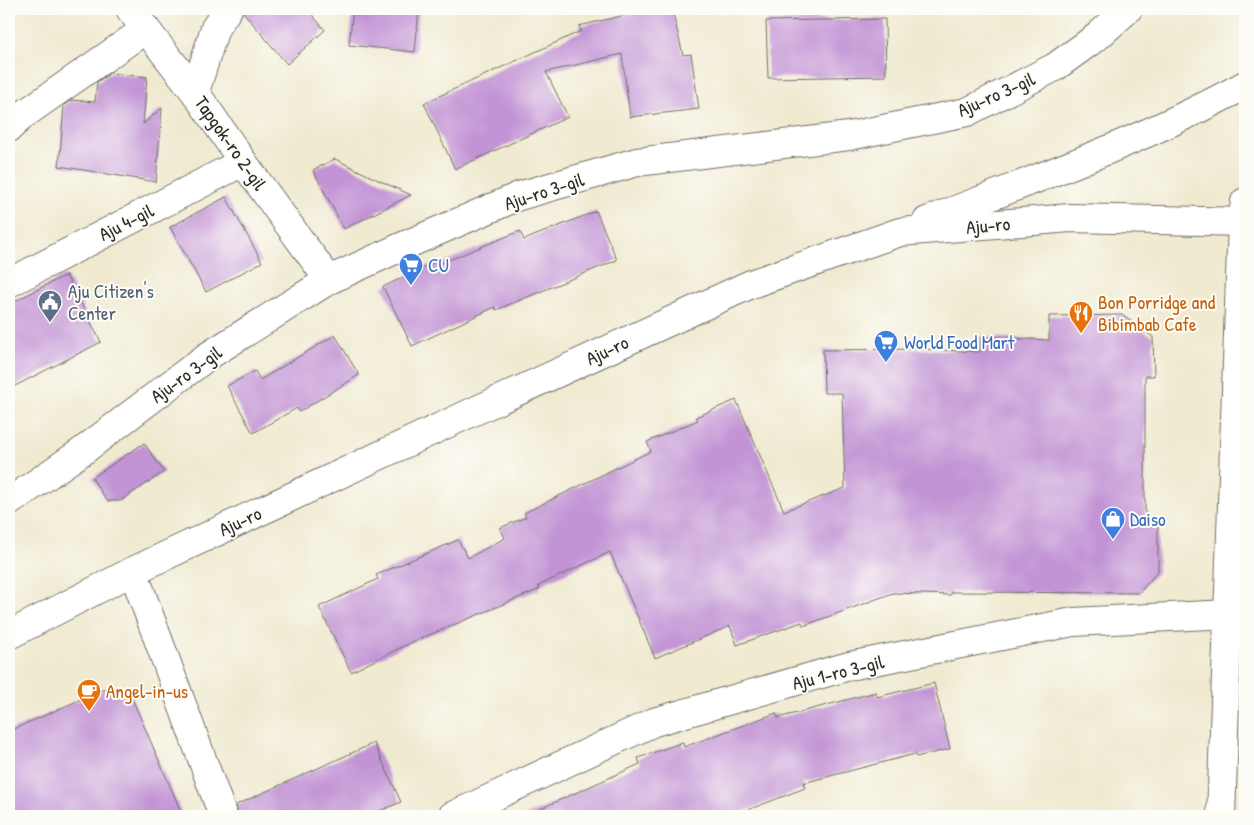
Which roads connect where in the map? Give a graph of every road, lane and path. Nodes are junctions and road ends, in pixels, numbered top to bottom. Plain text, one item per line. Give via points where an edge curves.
1 (228, 9) edge
2 (1128, 9) edge
3 (138, 19) edge
4 (1245, 85) edge
5 (195, 92) junction
6 (9, 128) edge
7 (243, 162) junction
8 (1244, 215) edge
9 (900, 232) junction
10 (329, 280) junction
11 (9, 283) edge
12 (9, 502) edge
13 (133, 572) junction
14 (1237, 616) edge
15 (9, 635) edge
16 (223, 816) edge
17 (452, 816) edge
18 (1221, 816) edge

1 - 5 street via 215,28
2 - 10 street, Aju-ro 3-gil via 1055,67 967,112 849,136 637,162 519,196
3 - 5 street, Tapgok-ro 2-gil
3 - 6 street
4 - 9 street via 1111,149
5 - 7 street, Tapgok-ro 2-gil
7 - 10 street, Tapgok-ro 2-gil
7 - 11 street, Aju 4-gil
8 - 9 street, Aju-ro via 1070,218
8 - 14 street
9 - 13 street, Aju-ro via 751,284
10 - 12 street, Aju-ro 3-gil via 208,356
13 - 15 street, Aju-ro
13 - 16 street
14 - 17 street, Aju 1-ro 3-gil via 1072,622 849,666 654,722
14 - 18 street

